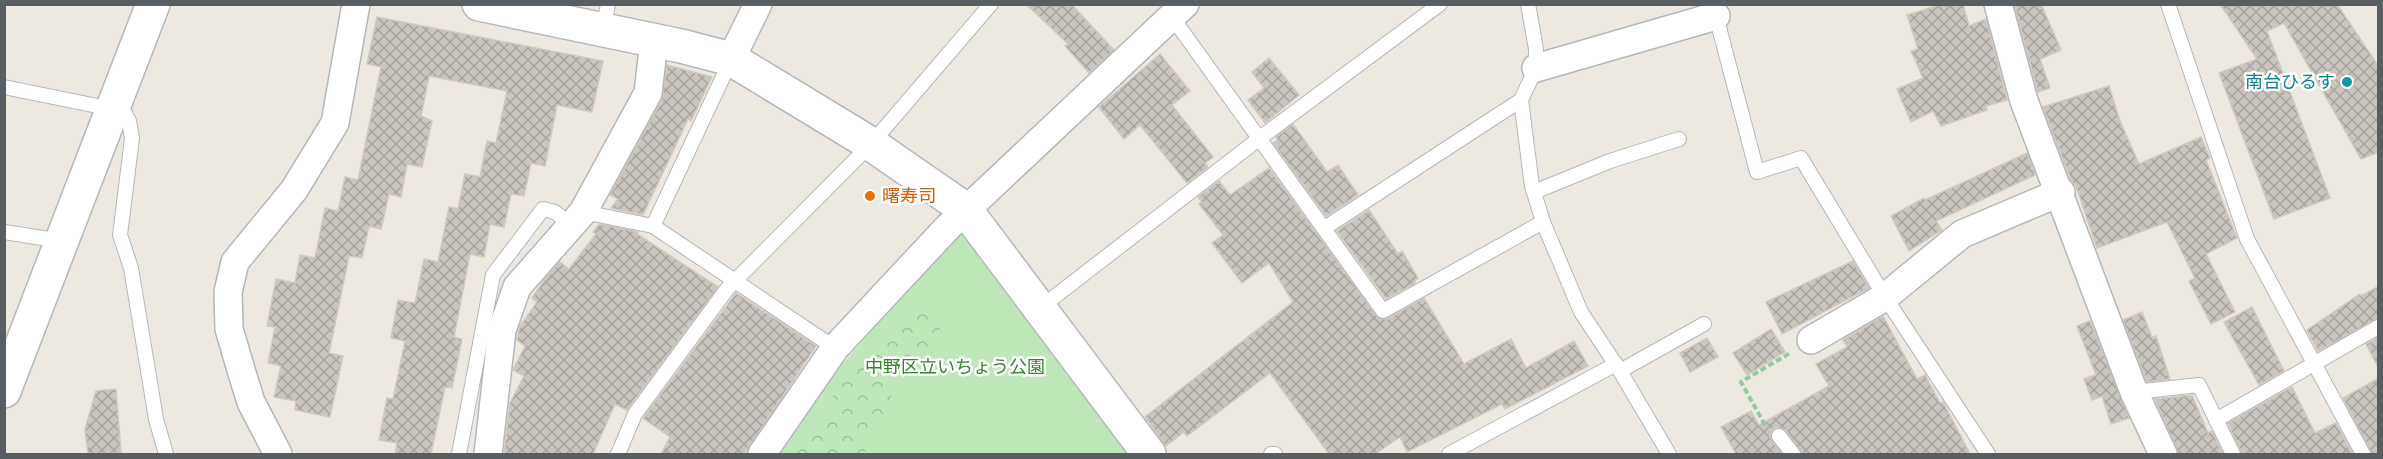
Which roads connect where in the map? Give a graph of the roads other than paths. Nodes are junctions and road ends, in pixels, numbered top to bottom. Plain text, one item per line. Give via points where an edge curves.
1 (153, 4) edge
2 (356, 4) edge
3 (479, 4) edge
4 (758, 4) edge
5 (991, 4) edge
6 (1415, 4) edge
7 (1440, 4) edge
8 (1528, 4) edge
9 (1998, 4) edge
10 (2168, 4) edge
11 (1714, 10) edge
12 (1179, 11) edge
13 (1424, 16) junction
14 (606, 18) edge
15 (654, 41) junction
16 (731, 59) junction
17 (1536, 69) junction
18 (4, 87) edge
19 (1521, 100) junction
20 (114, 103) junction
21 (1260, 138) junction
22 (1679, 139) dead end
23 (871, 144) junction
24 (1534, 192) junction
25 (2061, 192) junction
26 (965, 209) junction
27 (577, 219) junction
28 (1543, 222) junction
29 (653, 225) junction
30 (1326, 227) junction
31 (4, 232) edge
32 (62, 241) junction
33 (734, 281) junction
34 (1885, 297) junction
35 (1038, 310) junction
36 (1704, 324) dead end
37 (2379, 327) edge
38 (1811, 340) road end
39 (835, 348) junction
40 (2314, 365) junction
41 (1618, 367) junction
42 (4, 392) edge
43 (2134, 392) junction
44 (2216, 420) junction
45 (1779, 436) road end
46 (166, 454) edge
47 (279, 454) edge
48 (459, 454) edge
49 (488, 454) edge
50 (618, 454) edge
51 (762, 454) edge
52 (1149, 454) edge
53 (1449, 454) edge
54 (1669, 454) edge
55 (1793, 454) edge
56 (1988, 454) edge
57 (2163, 454) edge
58 (2233, 454) edge
59 (2363, 454) edge

1 - 20 street
2 - 47 street via 335,123 294,190 235,262 228,292 229,329 242,374 251,402
3 - 14 street
4 - 16 street
5 - 23 lane
6 - 13 lane
7 - 13 lane
8 - 17 lane
9 - 25 street via 2024,101
10 - 40 lane via 2247,239
11 - 17 street
11 - 34 lane via 1757,172 1801,158
12 - 21 lane
12 - 26 street
13 - 21 lane
14 - 15 street
15 - 16 street
15 - 27 street via 648,93
16 - 23 street
16 - 29 lane
17 - 19 lane
18 - 20 lane
19 - 24 lane
19 - 30 lane
20 - 32 street
20 - 46 lane via 129,121 132,138 120,235 131,268 156,419
21 - 30 lane
21 - 35 lane
22 - 24 lane via 1610,161
23 - 26 street
23 - 33 lane
24 - 28 lane
25 - 34 street via 1962,234
25 - 43 street
26 - 35 street
26 - 39 street
27 - 29 lane
27 - 48 lane via 543,208 493,275
27 - 49 street via 517,287 502,330
28 - 30 lane via 1383,311
28 - 41 lane via 1581,312
29 - 33 lane
31 - 32 lane
32 - 42 street
33 - 39 lane
33 - 50 lane via 635,414
34 - 38 street
34 - 56 lane
35 - 52 street
36 - 41 lane
37 - 40 lane
39 - 51 street
40 - 44 lane
40 - 59 lane
41 - 53 lane
41 - 54 lane
43 - 44 lane via 2199,385
43 - 57 street
44 - 58 lane
45 - 55 lane

